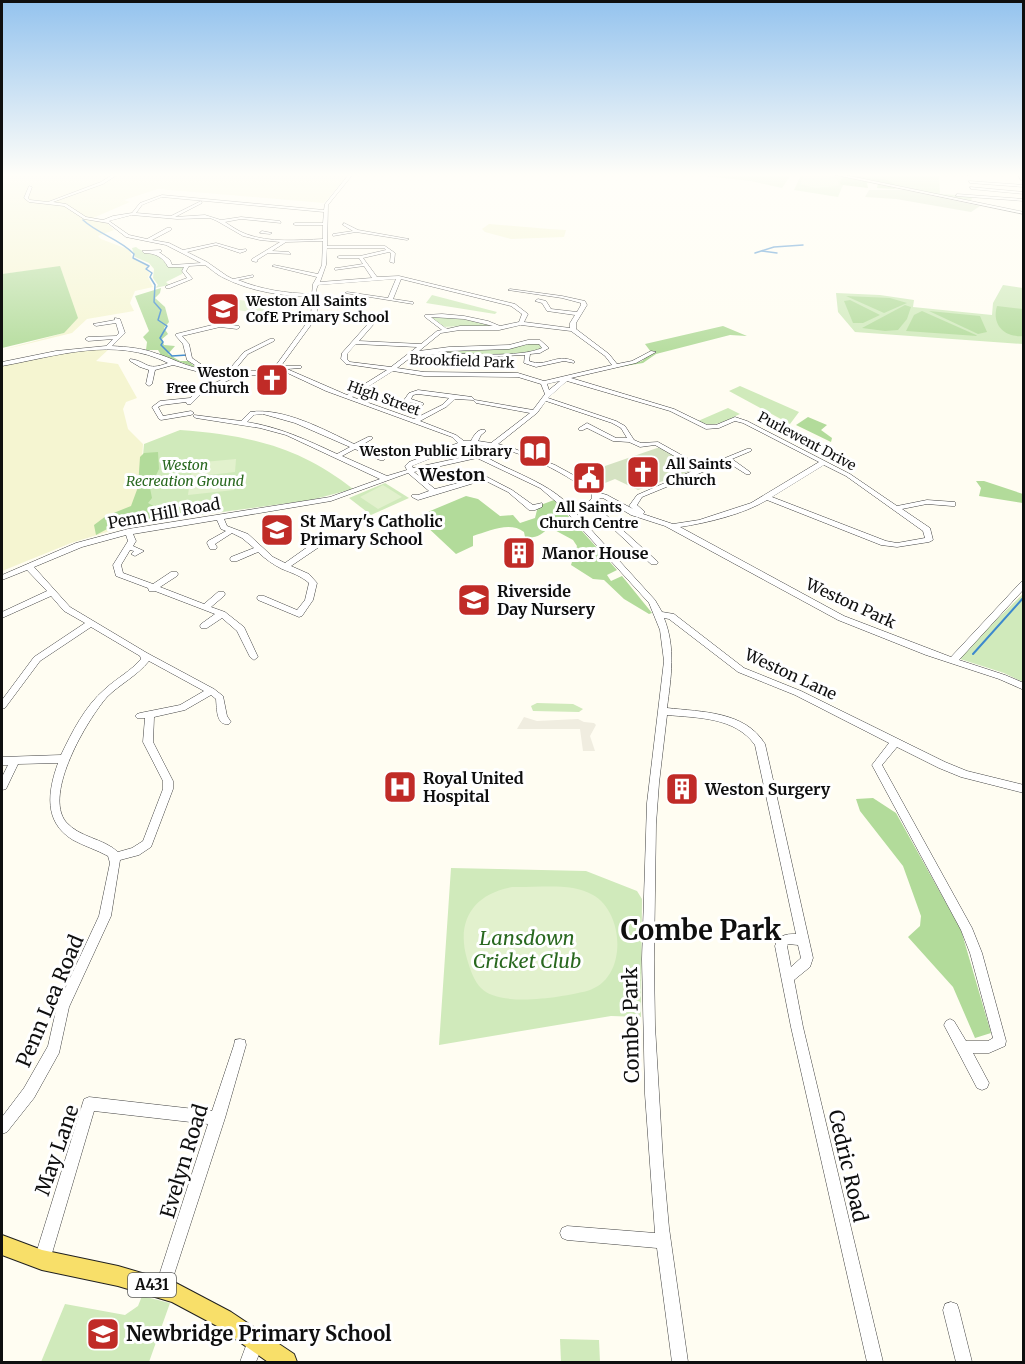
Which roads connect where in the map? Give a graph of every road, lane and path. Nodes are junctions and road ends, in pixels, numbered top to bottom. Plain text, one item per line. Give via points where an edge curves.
1 (385, 236) edge
2 (135, 237) edge
3 (154, 237) edge
4 (251, 237) edge
5 (258, 237) edge
6 (325, 237) edge
7 (390, 237) edge
8 (255, 238) junction
9 (407, 239) dead end
10 (148, 240) junction
11 (325, 240) junction
12 (285, 241) junction
13 (377, 246) junction
14 (325, 247) junction
15 (244, 250) dead end
16 (390, 251) junction
17 (144, 252) dead end
18 (182, 252) junction
19 (269, 252) junction
20 (289, 253) dead end
21 (339, 257) dead end
22 (360, 257) junction
23 (256, 261) dead end
24 (393, 262) dead end
25 (205, 263) junction
26 (187, 265) junction
27 (274, 266) dead end
28 (365, 266) junction
29 (337, 269) dead end
30 (251, 276) dead end
31 (320, 276) junction
32 (399, 277) junction
33 (375, 278) junction
34 (233, 280) junction
35 (315, 284) junction
36 (168, 287) dead end
37 (510, 290) dead end
38 (347, 293) dead end
39 (313, 298) junction
40 (390, 300) junction
41 (538, 301) dead end
42 (364, 302) dead end
43 (411, 303) dead end
44 (383, 308) dead end
45 (578, 315) junction
46 (378, 316) junction
47 (314, 317) junction
48 (521, 322) junction
49 (97, 325) dead end
50 (236, 326) dead end
51 (500, 328) junction
52 (445, 330) junction
53 (573, 330) junction
54 (119, 337) junction
55 (88, 339) dead end
56 (272, 340) dead end
57 (355, 342) junction
58 (420, 345) junction
59 (108, 348) junction
60 (412, 352) junction
61 (653, 352) dead end
62 (423, 353) junction
63 (528, 353) junction
64 (132, 362) dead end
65 (572, 362) dead end
66 (172, 363) junction
67 (2, 364) edge
68 (615, 365) junction
69 (299, 367) dead end
70 (152, 370) junction
71 (279, 370) junction
72 (391, 370) junction
73 (208, 372) junction
74 (229, 373) junction
75 (237, 373) junction
76 (567, 379) junction
77 (590, 382) dead end
78 (151, 383) dead end
79 (544, 383) junction
80 (605, 388) junction
81 (630, 394) dead end
82 (454, 396) junction
83 (547, 396) junction
84 (347, 397) junction
85 (191, 400) junction
86 (421, 404) dead end
87 (535, 412) junction
88 (194, 415) junction
89 (414, 422) junction
90 (243, 423) junction
91 (581, 429) dead end
92 (483, 431) dead end
93 (369, 438) dead end
94 (630, 440) junction
95 (474, 442) junction
96 (464, 443) junction
97 (494, 444) junction
98 (354, 447) junction
99 (749, 450) dead end
100 (337, 456) junction
101 (477, 456) junction
102 (382, 459) dead end
103 (728, 459) junction
104 (824, 462) junction
105 (700, 468) dead end
106 (410, 471) junction
107 (475, 471) dead end
108 (748, 473) dead end
109 (485, 478) junction
110 (387, 479) junction
111 (434, 492) junction
112 (594, 492) junction
113 (414, 496) dead end
114 (768, 498) junction
115 (947, 502) dead end
116 (539, 505) dead end
117 (589, 507) junction
118 (896, 508) junction
119 (569, 511) junction
120 (220, 517) junction
121 (654, 519) junction
122 (674, 526) junction
123 (586, 530) junction
124 (128, 531) junction
125 (231, 531) junction
126 (319, 543) dead end
127 (213, 548) dead end
128 (258, 549) junction
129 (643, 553) junction
130 (630, 557) dead end
131 (234, 560) dead end
132 (654, 562) dead end
133 (29, 567) junction
134 (284, 567) junction
135 (174, 574) dead end
136 (2, 578) edge
137 (1023, 584) edge
138 (152, 589) junction
139 (52, 592) junction
140 (221, 594) dead end
141 (261, 598) dead end
142 (205, 606) junction
143 (222, 614) junction
144 (2, 615) edge
145 (660, 615) junction
146 (89, 624) junction
147 (204, 626) dead end
148 (146, 657) junction
149 (254, 657) dead end
150 (953, 660) junction
151 (1023, 687) edge
152 (211, 691) junction
153 (2, 706) edge
154 (663, 711) junction
155 (226, 722) dead end
156 (895, 742) junction
157 (65, 759) junction
158 (2, 761) edge
159 (14, 762) junction
160 (2, 786) edge
161 (1023, 789) edge
162 (114, 857) junction
163 (803, 939) junction
164 (788, 977) junction
165 (950, 1025) dead end
166 (240, 1045) dead end
167 (963, 1047) junction
168 (982, 1083) dead end
169 (218, 1118) junction
170 (2, 1127) edge
171 (567, 1233) dead end
172 (663, 1241) junction
173 (2, 1245) edge
174 (42, 1260) junction
175 (164, 1288) junction
176 (951, 1310) dead end
177 (256, 1341) junction
178 (248, 1362) edge
179 (286, 1362) edge
180 (680, 1362) edge
181 (875, 1362) edge
182 (964, 1362) edge

1 - 13 street
2 - 10 street
3 - 10 street
4 - 8 street
5 - 8 street
6 - 11 street
7 - 9 street
8 - 12 street
10 - 18 street
11 - 12 street
11 - 14 street
12 - 19 street
13 - 14 street
13 - 16 street
14 - 31 street
15 - 18 street via 212,244
16 - 22 street
16 - 24 street
17 - 26 street via 157,252 170,266
18 - 25 street
19 - 20 street
19 - 23 street
21 - 22 street
22 - 28 street
25 - 26 street
25 - 34 street
26 - 36 street via 184,271 190,278
27 - 31 street
28 - 29 street
28 - 33 street
30 - 34 street
31 - 35 street
32 - 33 street
32 - 40 street
32 - 48 street via 513,305 525,314
33 - 35 street
34 - 39 street via 273,293
35 - 39 street
37 - 45 street via 577,300 584,304
38 - 40 street
39 - 42 street
39 - 47 street
40 - 43 street
41 - 45 street via 544,302 549,310
44 - 46 street
45 - 53 street
46 - 47 street
46 - 57 street
47 - 71 street
48 - 51 street
48 - 53 street
49 - 54 street via 117,320 122,333
50 - 73 street via 213,323 178,334 186,344 191,362
51 - 52 street
51 - 52 street via 490,322 427,316
52 - 58 street
53 - 68 street
54 - 55 street
54 - 59 street
56 - 74 street via 246,353
57 - 58 street
57 - 72 street, Brookfield Park via 344,354 345,360
58 - 60 street
59 - 66 street via 149,352
59 - 67 street via 70,350
60 - 62 street
60 - 72 street
61 - 68 street via 638,361
62 - 63 street
62 - 63 street via 528,342 546,346 543,351
63 - 65 street via 526,362 531,364 551,364 563,359
64 - 70 street
66 - 70 street
66 - 73 street
68 - 76 street
69 - 71 street
70 - 78 street
71 - 75 street
71 - 84 street, High Street
72 - 79 street, Brookfield Park via 438,375 518,375
72 - 84 street
73 - 74 street
74 - 75 street
75 - 85 street
76 - 79 street
76 - 80 street, Purlewent Drive
76 - 83 street
77 - 80 street
79 - 83 street
80 - 81 street
80 - 104 street, Purlewent Drive via 672,410 706,427 741,420
82 - 86 street via 414,392 407,400
82 - 87 street
82 - 89 street
83 - 87 street
83 - 94 street via 614,422 623,427
84 - 89 street, High Street
85 - 88 street via 188,407
85 - 88 street via 155,407 161,418
87 - 97 street
88 - 90 street
89 - 96 street, High Street
90 - 98 street via 252,413 264,412
90 - 100 street via 288,434
91 - 94 street via 587,425 615,440
92 - 95 street
93 - 98 street
94 - 105 street via 640,445 658,444
95 - 96 street, High Street
95 - 97 street, High Street
96 - 101 street
96 - 106 street, Penn Hill Road via 411,463
97 - 112 street, High Street via 555,467
98 - 100 street
98 - 102 street
99 - 103 street
100 - 110 street
101 - 106 street
101 - 119 street, Weston Lane via 542,487
103 - 108 street
103 - 121 street via 639,496 634,507
104 - 114 street
104 - 118 street, Purlewent Drive
106 - 110 street, Penn Hill Road
106 - 111 street
107 - 109 street
109 - 111 street
109 - 116 street via 532,508
110 - 120 street, Penn Hill Road via 331,499
111 - 113 street
112 - 117 street
112 - 121 street, High Street
114 - 118 street, Purlewent Drive via 884,543 929,540 927,530
114 - 122 street via 700,522
115 - 118 street via 920,502
117 - 119 street
117 - 123 street via 584,522
117 - 129 street
119 - 123 street, Weston Lane
120 - 124 street, Penn Hill Road
120 - 125 street via 221,525
121 - 122 street, Weston Park
122 - 150 street, Weston Park via 841,618
123 - 145 street, Weston Lane
124 - 133 street, Penn Hill Road via 79,545
124 - 138 street via 132,551 117,566 119,574
125 - 127 street via 211,543
125 - 128 street via 245,536
126 - 134 street
128 - 131 street
128 - 134 street
129 - 130 street
129 - 132 street
133 - 136 street, Penn Hill Road
133 - 139 street
134 - 141 street via 306,576 313,584 309,600 296,618
135 - 138 street
137 - 150 street
138 - 142 street
139 - 144 street
139 - 146 street via 67,609
140 - 142 street
142 - 143 street
143 - 147 street
143 - 149 street via 241,629
145 - 154 street, Combe Park via 667,642
145 - 156 street, Weston Lane via 671,616 741,670 807,697
146 - 148 street
146 - 153 street via 37,659
148 - 152 street
148 - 157 street via 89,712
150 - 151 street, Weston Park
152 - 155 street via 220,698
152 - 162 street via 182,708 145,715 148,742 168,781 168,789 147,844 135,852
154 - 163 street via 730,722 756,736
154 - 172 street, Combe Park via 651,822 648,1022
156 - 161 street, Weston Lane via 965,774
156 - 167 street via 877,765 966,928 1000,1041 990,1047
157 - 159 street
157 - 162 street via 55,795 58,820 71,833 108,850
158 - 159 street
159 - 160 street
162 - 170 street, Penn Lea Road via 105,916 63,1006 54,1048 29,1093
163 - 164 street via 806,963
163 - 164 street, Cedric Road via 782,942
164 - 181 street, Cedric Road
165 - 167 street
166 - 169 street, Evelyn Road
167 - 168 street
169 - 174 street, May Lane via 89,1104
169 - 175 street, Evelyn Road
171 - 172 street
172 - 180 street, Combe Park
173 - 174 main road, A431
174 - 175 main road, A431
175 - 177 main road, A431
176 - 182 street
177 - 178 street
177 - 179 main road, A431

